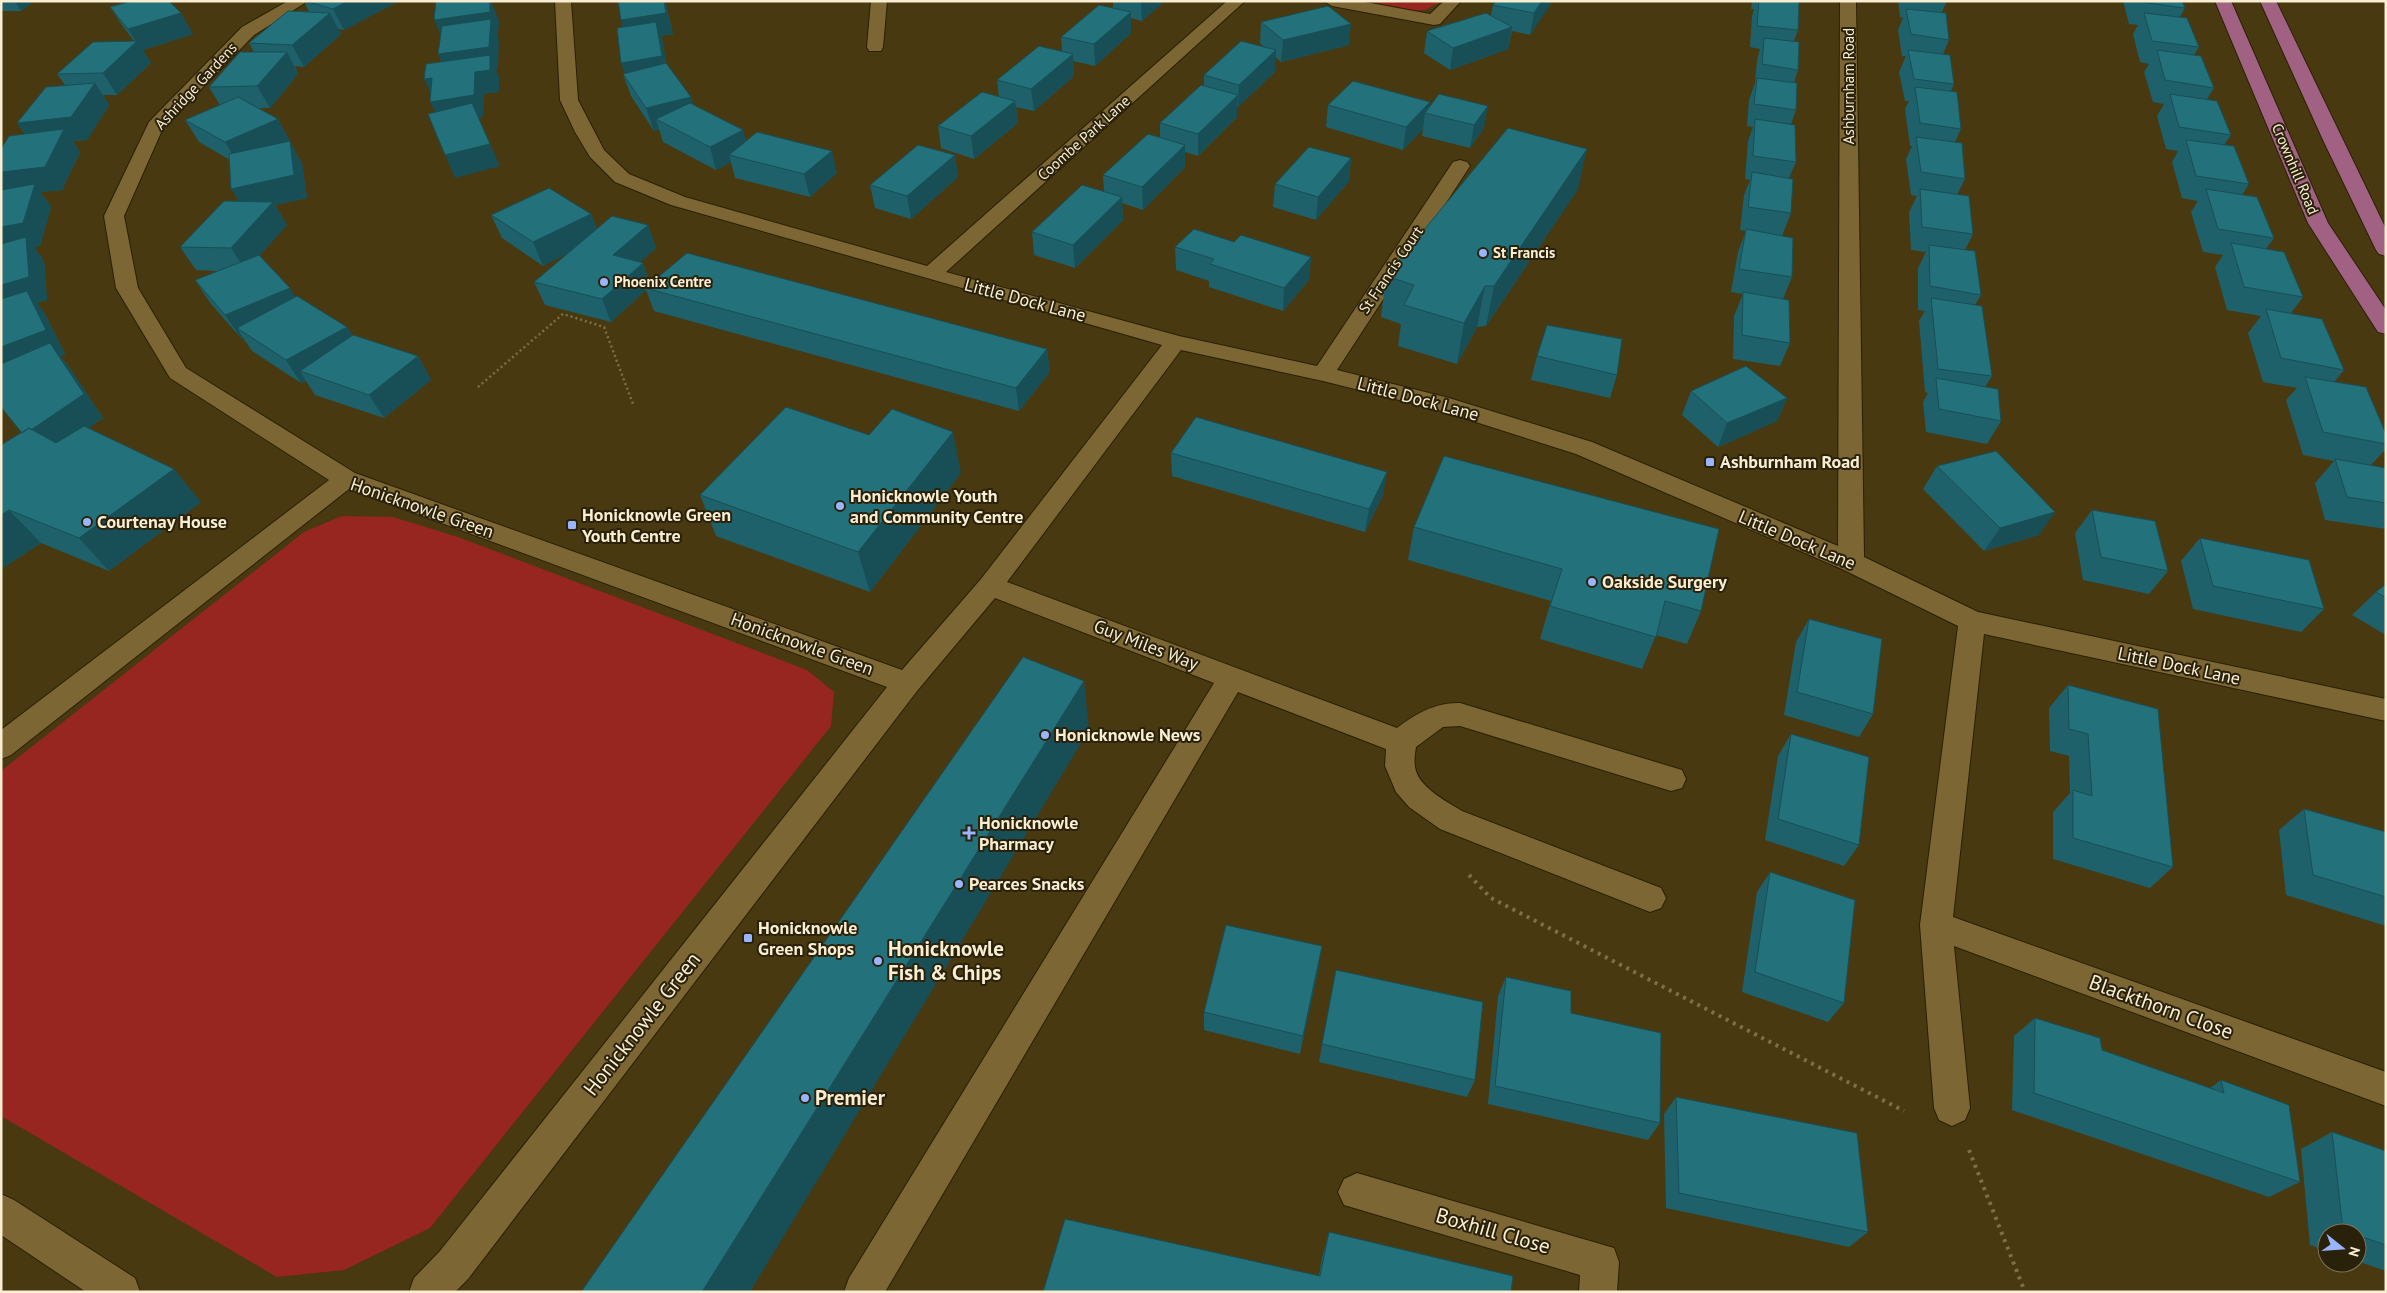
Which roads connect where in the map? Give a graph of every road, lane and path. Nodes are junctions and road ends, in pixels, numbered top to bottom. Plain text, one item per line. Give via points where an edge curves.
1 (300, 1) edge
2 (563, 1) edge
3 (879, 1) edge
4 (1237, 1) edge
5 (1332, 1) edge
6 (1453, 1) edge
7 (1848, 1) edge
8 (2224, 1) edge
9 (2268, 1) edge
10 (875, 47) dead end
11 (1460, 166) dead end
12 (2386, 250) edge
13 (931, 274) junction
14 (2386, 327) edge
15 (1176, 342) junction
16 (1322, 374) junction
17 (478, 387) dead end
18 (633, 404) dead end
19 (346, 479) junction
20 (1851, 562) junction
21 (990, 586) junction
22 (1972, 621) junction
23 (1232, 677) junction
24 (907, 683) junction
25 (2386, 710) edge
26 (1401, 742) junction
27 (1, 747) edge
28 (1671, 779) dead end
29 (1463, 869) dead end
30 (1650, 898) dead end
31 (1936, 925) junction
32 (2386, 1088) edge
33 (1952, 1108) joint
34 (1905, 1112) dead end
35 (1357, 1192) dead end
36 (1, 1213) edge
37 (121, 1292) edge
38 (428, 1292) edge
39 (863, 1292) edge
40 (1598, 1292) edge
41 (2025, 1292) edge

1 - 19 street, Ashridge Gardens via 248,31 155,126 114,216 127,288 178,373
2 - 13 street, Little Dock Lane via 568,100 597,153 622,178 678,200
3 - 10 street
4 - 13 street, Coombe Park Lane
5 - 6 street via 1434,20
7 - 20 street, Ashburnham Road
8 - 14 main road, Crownhill Road via 2318,223
9 - 12 main road
11 - 16 street, St Francis Court
13 - 15 street, Little Dock Lane
15 - 16 street, Little Dock Lane
15 - 21 street, Honicknowle Green
16 - 20 street, Little Dock Lane via 1441,403 1584,448
17 - 18 path via 563,314 604,327
19 - 24 street, Honicknowle Green
19 - 27 street, Honicknowle Green
20 - 22 street, Little Dock Lane
21 - 23 street, Guy Miles Way
21 - 24 street, Honicknowle Green
22 - 25 street, Little Dock Lane
22 - 31 street
23 - 26 street, Guy Miles Way
23 - 39 street
24 - 38 street, Honicknowle Green via 454,1265
26 - 28 street via 1436,717 1456,714
26 - 30 street via 1400,768 1410,788 1451,820
29 - 34 path via 1491,898
31 - 32 street, Blackthorn Close
31 - 33 street
33 - 41 path
35 - 40 street, Boxhill Close via 1600,1262
36 - 37 street

